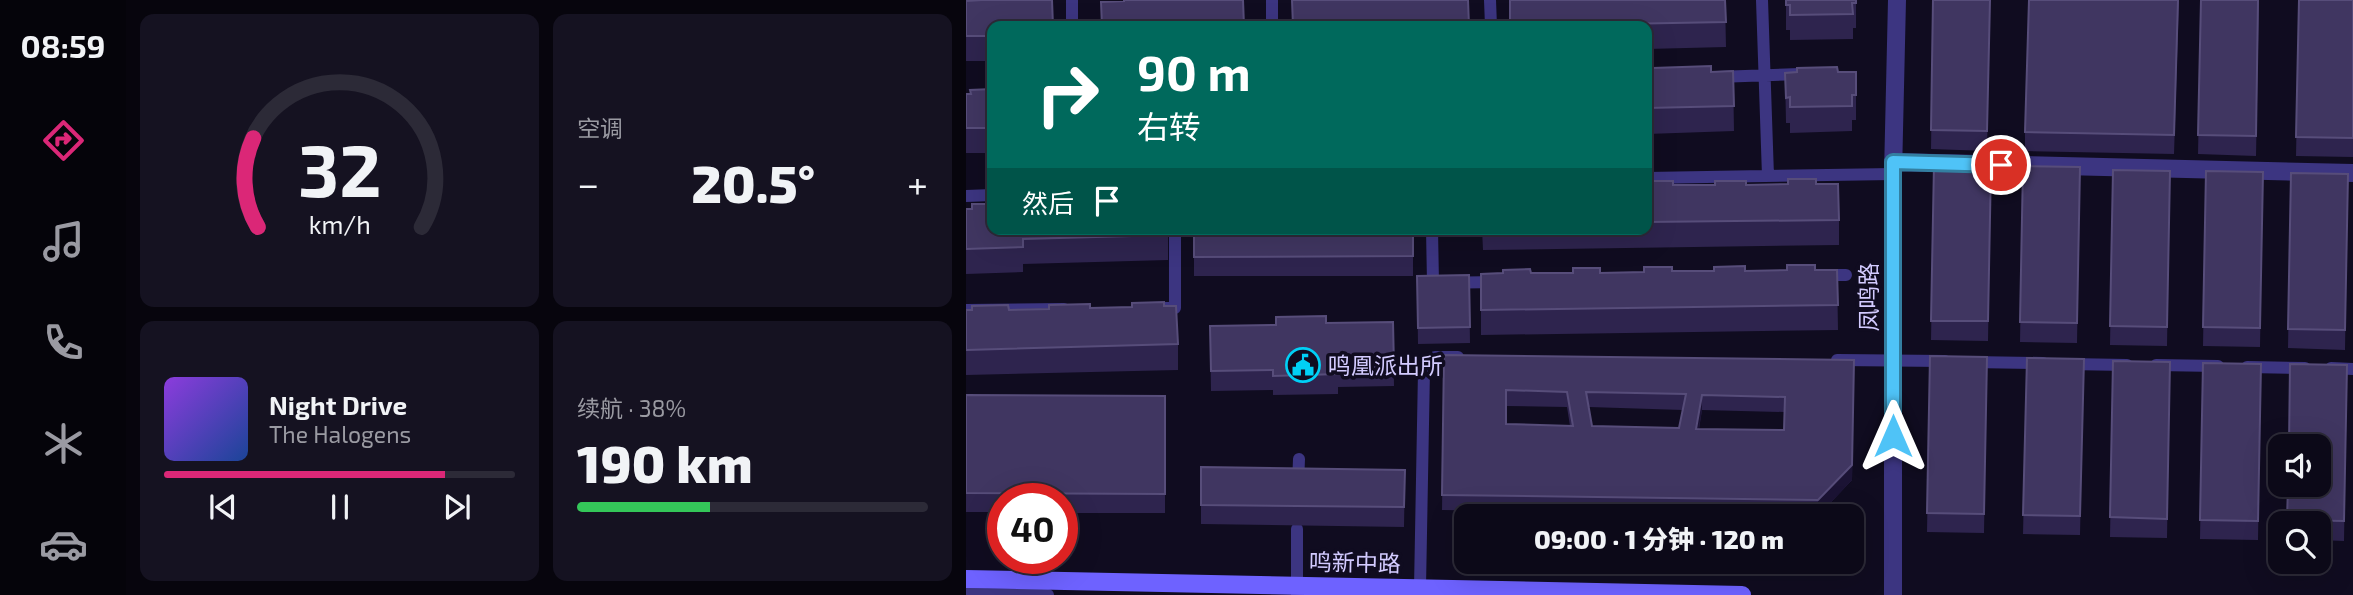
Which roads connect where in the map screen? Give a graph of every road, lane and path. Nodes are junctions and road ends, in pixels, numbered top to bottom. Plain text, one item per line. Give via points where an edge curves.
1 (1072, 0) edge
2 (1272, 0) edge
3 (1490, 0) edge
4 (1762, 0) edge
5 (1898, 0) edge
6 (1072, 21) edge
7 (1272, 21) edge
8 (1491, 21) edge
9 (1817, 74) edge
10 (1765, 75) junction
11 (1699, 77) edge
12 (1893, 168) junction
13 (2353, 173) edge
14 (1768, 176) junction
15 (1652, 178) edge
16 (987, 195) edge
17 (966, 196) edge
18 (1175, 235) edge
19 (1432, 235) edge
20 (1846, 275) dead end
21 (1804, 276) edge
22 (1516, 281) edge
23 (1147, 308) edge
24 (1078, 309) edge
25 (966, 310) edge
26 (1476, 357) edge
27 (1824, 360) edge
28 (1893, 360) junction
29 (2353, 369) edge
30 (1299, 459) dead end
31 (1298, 485) edge
32 (1297, 529) dead end
33 (966, 579) edge
34 (1420, 588) junction
35 (1297, 590) edge
36 (966, 594) edge
37 (1048, 595) edge
38 (1742, 595) edge
39 (1893, 595) edge

1 - 6 lane
2 - 7 lane
3 - 8 lane
4 - 10 lane
5 - 12 street, 凤鸣路
9 - 10 lane
10 - 11 lane
10 - 14 lane
12 - 13 street
12 - 14 lane
12 - 28 street, 凤鸣路
14 - 15 lane
16 - 17 lane
18 - 23 lane via 1175,308
19 - 22 lane via 1433,283
20 - 21 lane
24 - 25 lane
26 - 34 lane via 1435,357 1424,370
27 - 28 lane
28 - 29 lane
28 - 39 street, 凤鸣路
30 - 31 lane
32 - 35 lane
33 - 35 main road, 鸣新中路
34 - 35 main road, 鸣新中路
34 - 38 main road, 鸣新中路
36 - 37 lane

